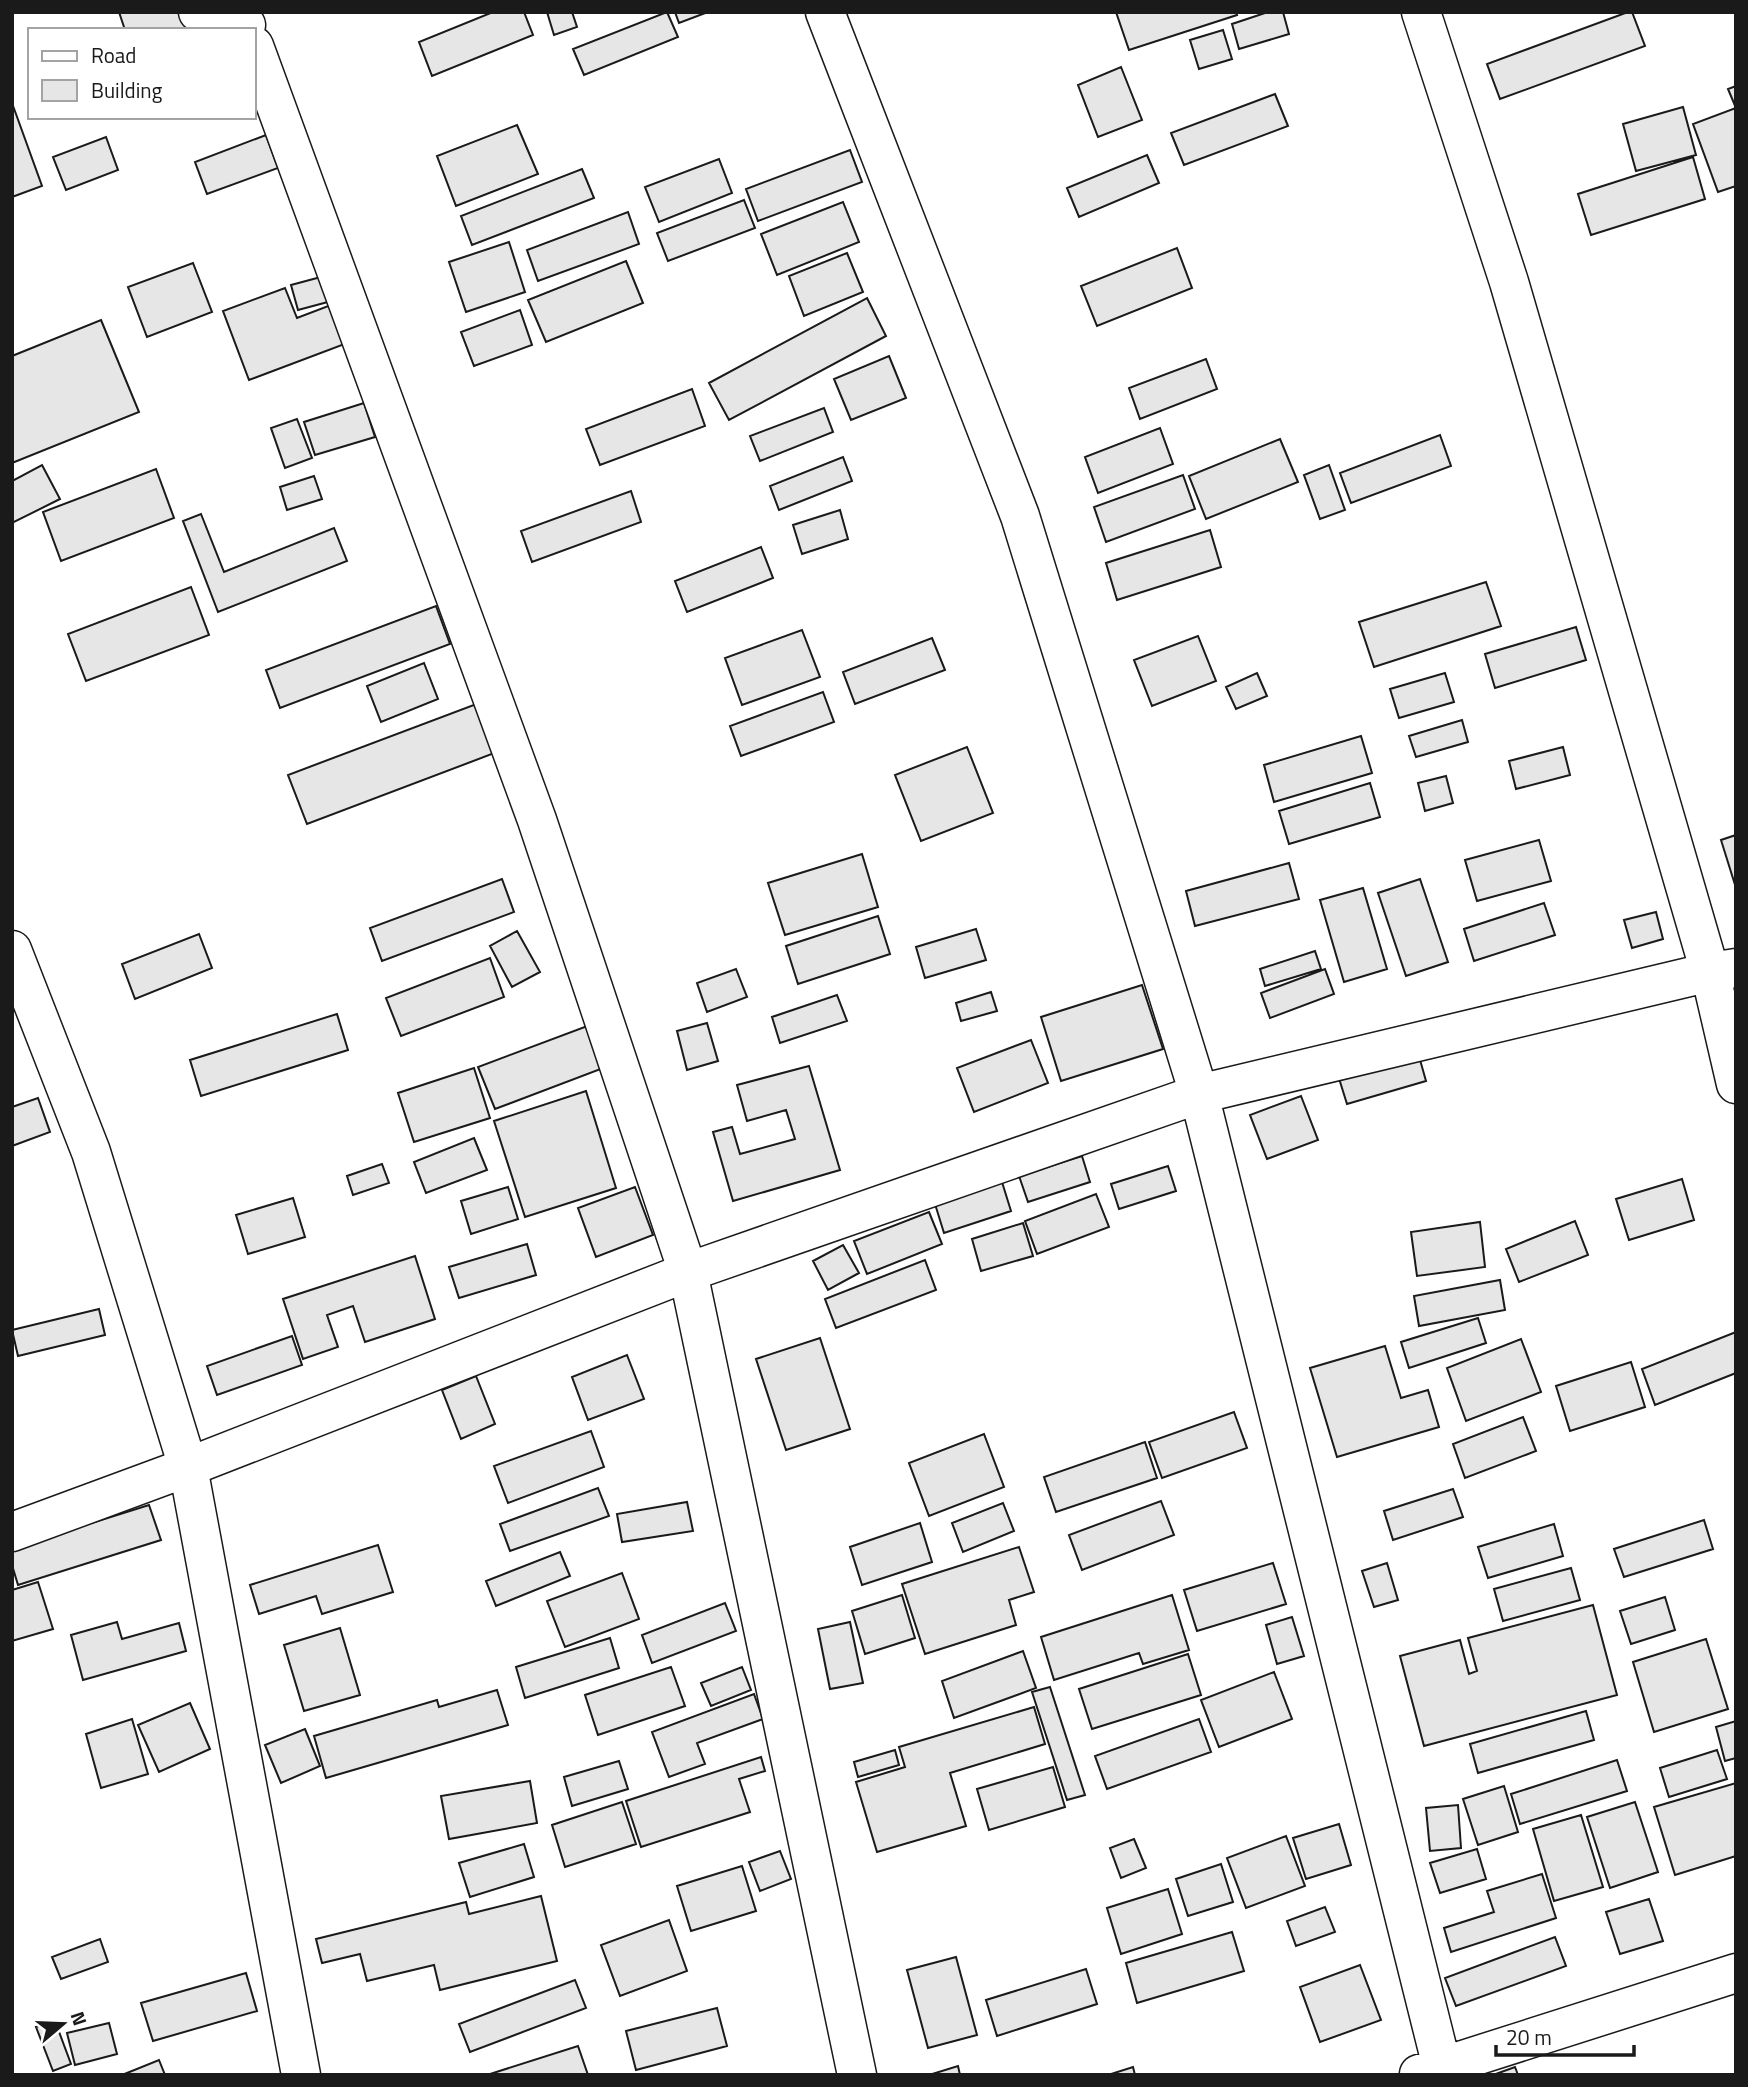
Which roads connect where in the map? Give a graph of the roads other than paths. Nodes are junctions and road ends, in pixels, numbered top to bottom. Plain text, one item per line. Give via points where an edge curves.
1 (198, 12) edge
2 (825, 12) edge
3 (1422, 12) edge
4 (247, 28) edge
5 (256, 53) edge
6 (12, 950) edge
7 (1723, 970) edge
8 (1736, 1084) edge
9 (1199, 1094) junction
10 (688, 1272) junction
11 (188, 1467) junction
12 (12, 1532) edge
13 (1736, 1973) edge
14 (1434, 2072) edge
15 (301, 2075) edge
16 (857, 2075) edge

1 - 4 street
2 - 9 street via 1020,516
3 - 7 street
5 - 10 street via 537,820
6 - 11 street via 91,1152
7 - 8 street
7 - 9 street
9 - 10 street
9 - 14 street
10 - 11 street
10 - 16 street
11 - 12 street
11 - 15 street
13 - 14 street

